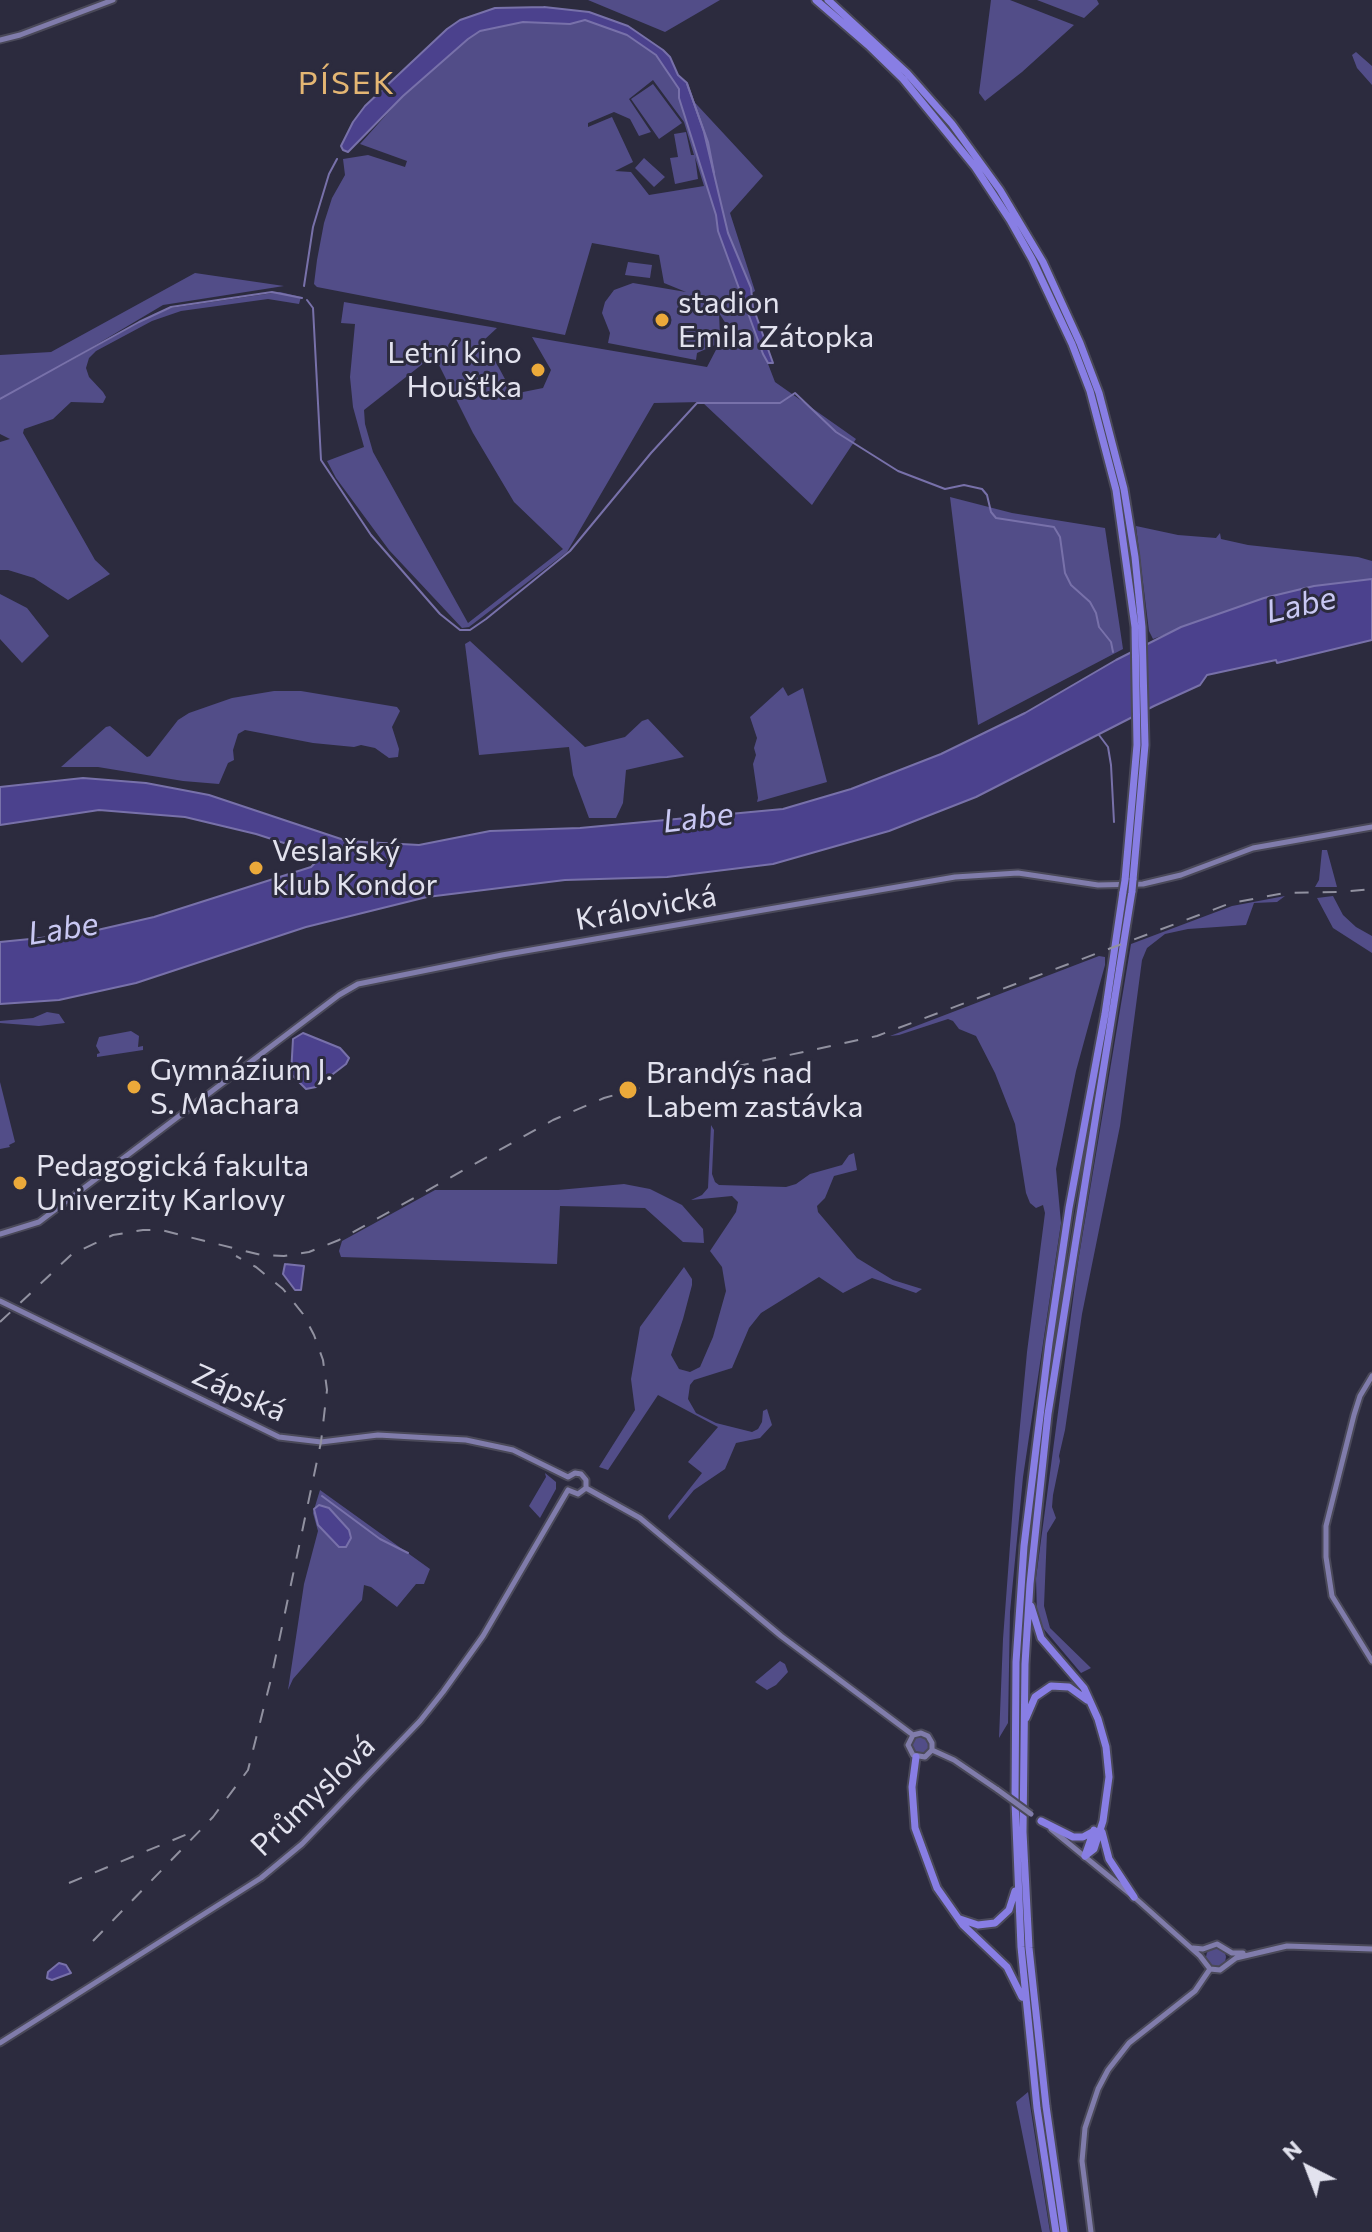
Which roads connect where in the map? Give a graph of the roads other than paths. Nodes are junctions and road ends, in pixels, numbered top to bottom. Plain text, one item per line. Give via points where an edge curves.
1 (113, 0) edge
2 (816, 0) edge
3 (828, 0) edge
4 (1, 40) edge
5 (963, 145) junction
6 (1372, 827) edge
7 (1128, 892) junction
8 (0, 1234) edge
9 (0, 1301) edge
10 (1372, 1376) edge
11 (568, 1477) junction
12 (586, 1488) junction
13 (568, 1490) junction
14 (1030, 1584) junction
15 (1372, 1661) edge
16 (1093, 1708) junction
17 (913, 1735) junction
18 (1023, 1736) junction
19 (932, 1750) junction
20 (916, 1757) junction
21 (1105, 1806) junction
22 (1041, 1821) junction
23 (1103, 1821) junction
24 (1094, 1831) junction
25 (1085, 1856) junction
26 (1016, 1873) junction
27 (1134, 1897) junction
28 (953, 1914) junction
29 (1188, 1947) junction
30 (1207, 1948) junction
31 (1226, 1948) junction
32 (1372, 1949) edge
33 (1254, 1952) junction
34 (1204, 1961) junction
35 (1227, 1964) junction
36 (1210, 1969) junction
37 (1026, 2007) junction
38 (0, 2043) edge
39 (1056, 2232) edge
40 (1064, 2232) edge
41 (1091, 2232) edge

1 - 4 main road
2 - 5 highway via 903,79
3 - 5 highway via 907,73
5 - 7 highway, bridge via 1021,222 1043,262 1080,343 1112,436 1142,627 1141,745
6 - 8 main road, Královická via 1253,848 1143,884 1098,885 1018,873 963,876 358,984 39,1222
7 - 14 highway via 1058,1346
7 - 26 highway via 1069,1208 1024,1546 1014,1737
9 - 11 main road, Zápská via 279,1437 321,1442 389,1435 474,1441 518,1452
10 - 15 main road via 1354,1415 1326,1526 1326,1557 1332,1596
11 - 12 main road via 581,1474
11 - 13 main road
12 - 13 main road via 577,1495
12 - 17 main road via 640,1518 781,1636
13 - 38 main road, Průmyslová via 483,1636 443,1692 302,1844 261,1878
14 - 16 highway via 1039,1634 1078,1680
14 - 18 highway
16 - 18 highway via 1069,1687 1047,1688 1033,1700
16 - 21 highway via 1106,1747
17 - 19 main road via 928,1736
17 - 20 main road via 908,1749
18 - 40 highway via 1030,1961
19 - 20 main road
19 - 22 main road, bridge
20 - 28 highway via 915,1828 937,1888
21 - 23 highway
21 - 24 highway
22 - 24 highway via 1073,1837
22 - 25 main road
23 - 25 highway via 1094,1849
23 - 27 highway via 1107,1854
24 - 25 highway
25 - 27 main road
26 - 28 highway via 1012,1903 998,1921 974,1925
26 - 37 highway
27 - 29 main road
28 - 37 highway via 1007,1967
29 - 30 main road
29 - 34 main road
30 - 31 main road
30 - 34 main road
31 - 33 main road via 1232,1953
31 - 35 main road
32 - 33 main road via 1295,1945
33 - 35 main road
34 - 36 main road
35 - 36 main road
36 - 41 main road via 1195,1991 1129,2043 1098,2089 1085,2128 1082,2161
37 - 39 highway

